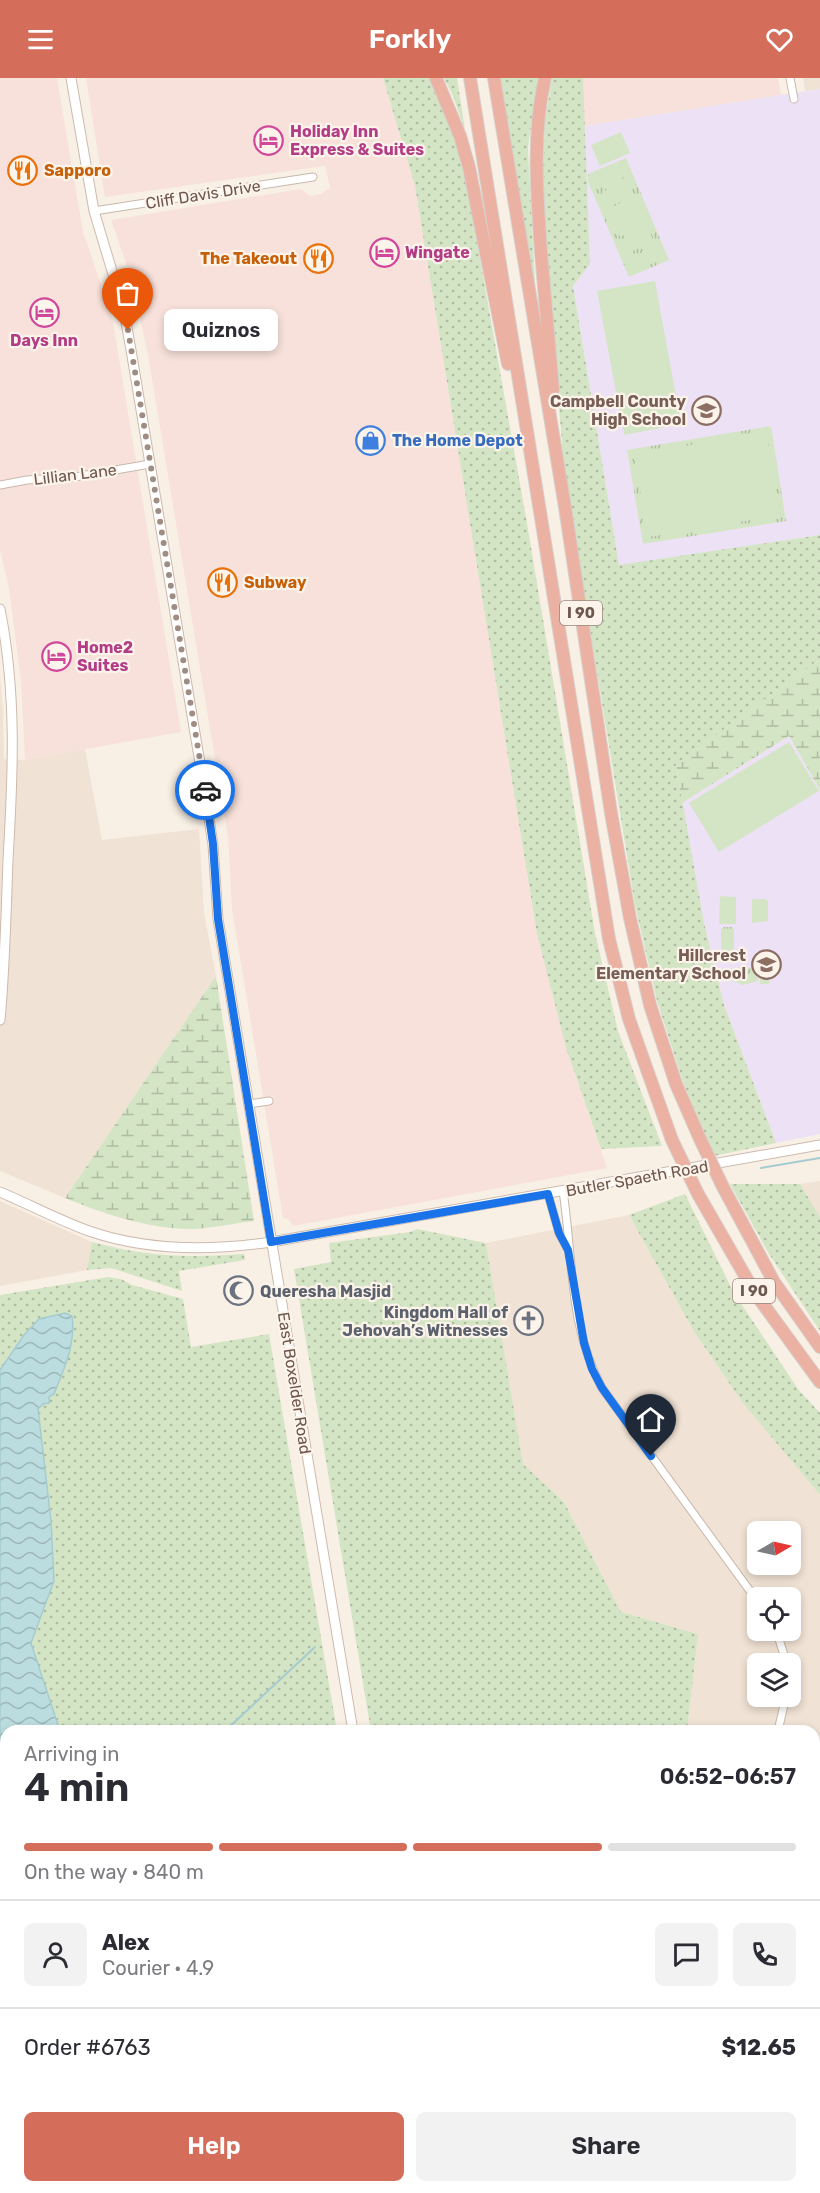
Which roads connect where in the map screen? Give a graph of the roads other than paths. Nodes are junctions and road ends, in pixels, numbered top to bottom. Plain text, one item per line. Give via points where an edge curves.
1 (71, 78) edge
2 (436, 78) edge
3 (470, 78) edge
4 (494, 78) edge
5 (545, 78) edge
6 (790, 78) edge
7 (794, 99) dead end
8 (313, 177) dead end
9 (94, 211) junction
10 (150, 464) junction
11 (0, 485) edge
12 (565, 507) junction
13 (551, 580) junction
14 (0, 609) edge
15 (0, 1020) edge
16 (269, 1101) dead end
17 (249, 1104) junction
18 (820, 1145) edge
19 (563, 1191) junction
20 (0, 1192) edge
21 (548, 1194) junction
22 (271, 1242) junction
23 (568, 1250) junction
24 (820, 1347) edge
25 (820, 1382) edge
26 (747, 1587) edge
27 (783, 1707) edge
28 (352, 1725) edge
29 (779, 1725) edge

1 - 9 main road, East Boxelder Road
2 - 13 highway, I 90 via 469,167
3 - 13 highway, I 90
4 - 12 highway, I 90
5 - 12 highway, I 90 via 539,124 538,210
6 - 7 street
8 - 9 street, Cliff Davis Drive
9 - 10 main road, East Boxelder Road via 124,311
10 - 11 street, Lillian Lane
10 - 17 main road, East Boxelder Road via 207,805 218,919
12 - 24 highway, I 90, bridge via 611,813 650,1005 676,1084 723,1187 774,1282
13 - 25 highway, I 90, bridge via 609,939 630,1019 672,1140 698,1194 755,1293
14 - 15 main road via 14,731
16 - 17 street
17 - 22 main road, East Boxelder Road
18 - 19 main road, Butler Spaeth Road
19 - 21 main road, Butler Spaeth Road
19 - 23 street
20 - 22 main road, Butler Spaeth Road via 88,1230 124,1241 190,1248
21 - 22 main road, Butler Spaeth Road
21 - 23 street
22 - 28 main road, East Boxelder Road
23 - 26 street via 592,1369
27 - 29 street

